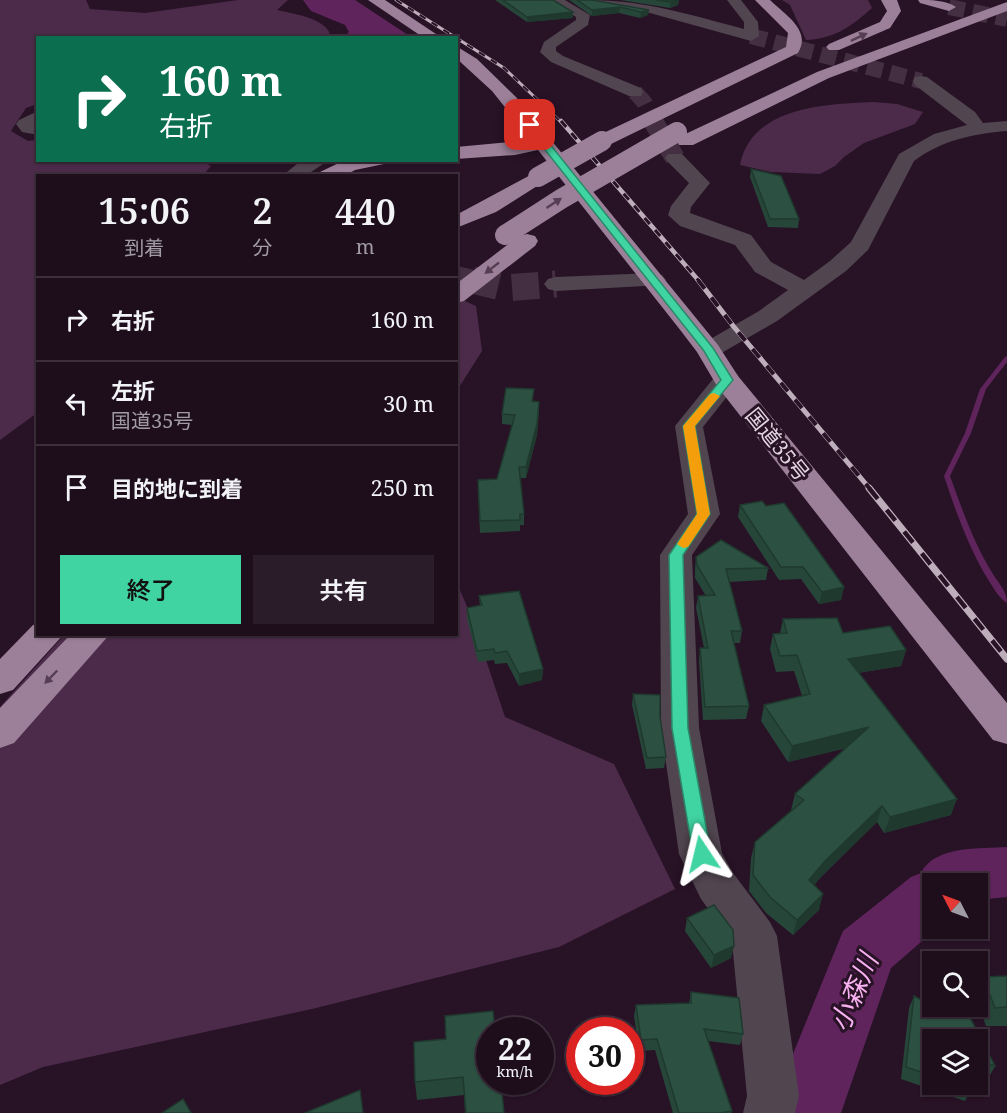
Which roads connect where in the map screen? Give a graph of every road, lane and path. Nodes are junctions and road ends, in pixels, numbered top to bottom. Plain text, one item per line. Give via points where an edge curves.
1 (375, 0) edge
2 (555, 0) edge
3 (596, 0) edge
4 (734, 0) edge
5 (753, 0) edge
6 (762, 0) edge
7 (888, 0) edge
8 (925, 0) edge
9 (998, 0) edge
10 (1007, 6) edge
11 (949, 7) tunnel mouth
12 (1007, 18) edge
13 (432, 36) edge
14 (458, 53) edge
15 (860, 60) junction
16 (921, 81) tunnel mouth
17 (741, 91) dead end
18 (635, 92) tunnel mouth
19 (705, 115) dead end
20 (36, 117) edge
21 (1007, 126) edge
22 (978, 128) junction
23 (36, 130) edge
24 (597, 140) junction
25 (543, 143) junction
26 (679, 144) junction
27 (458, 147) edge
28 (458, 153) edge
29 (315, 162) edge
30 (342, 162) edge
31 (366, 162) edge
32 (295, 174) edge
33 (315, 174) edge
34 (331, 174) edge
35 (534, 175) junction
36 (458, 213) edge
37 (458, 221) edge
38 (516, 238) junction
39 (458, 271) tunnel mouth
40 (654, 280) junction
41 (556, 284) tunnel mouth
42 (806, 290) junction
43 (458, 294) edge
44 (718, 365) junction
45 (44, 636) edge
46 (90, 636) edge
47 (0, 681) edge
48 (1007, 730) edge
49 (0, 733) edge
50 (769, 1113) edge

1 - 13 highway
2 - 18 street via 583,15 583,22 549,45 548,52
3 - 4 street via 651,9 751,36 751,22
5 - 24 highway via 783,36 775,50 667,98
6 - 24 highway via 795,32 793,50
17 -> 7 highway via 885,25 894,11
8 - 11 highway
9 - 26 highway via 806,71
10 - 15 highway
12 - 15 highway via 954,30
14 - 25 highway, 国道35号 via 517,106
15 - 26 highway
16 - 22 street via 969,116
19 - 26 highway
20 - 23 street via 26,124
21 - 22 street
22 - 42 street via 935,139 906,158 860,245
24 - 35 highway, bridge
25 - 27 highway
25 - 28 highway
25 - 40 highway, 国道35号
26 - 38 highway
26 - 42 street via 700,183 681,206 679,215 743,240 763,267
29 - 32 street
30 - 33 highway
31 - 34 highway
35 - 36 highway
35 - 37 highway via 505,199
38 - 39 highway
38 -> 43 highway
40 - 41 street
40 - 44 highway, 国道35号
42 - 44 street via 768,316
44 - 48 highway, 国道35号
44 - 50 street via 689,426 704,514 676,555 680,728 702,854 717,886 754,936 773,1096
45 - 47 highway
46 -> 49 highway

